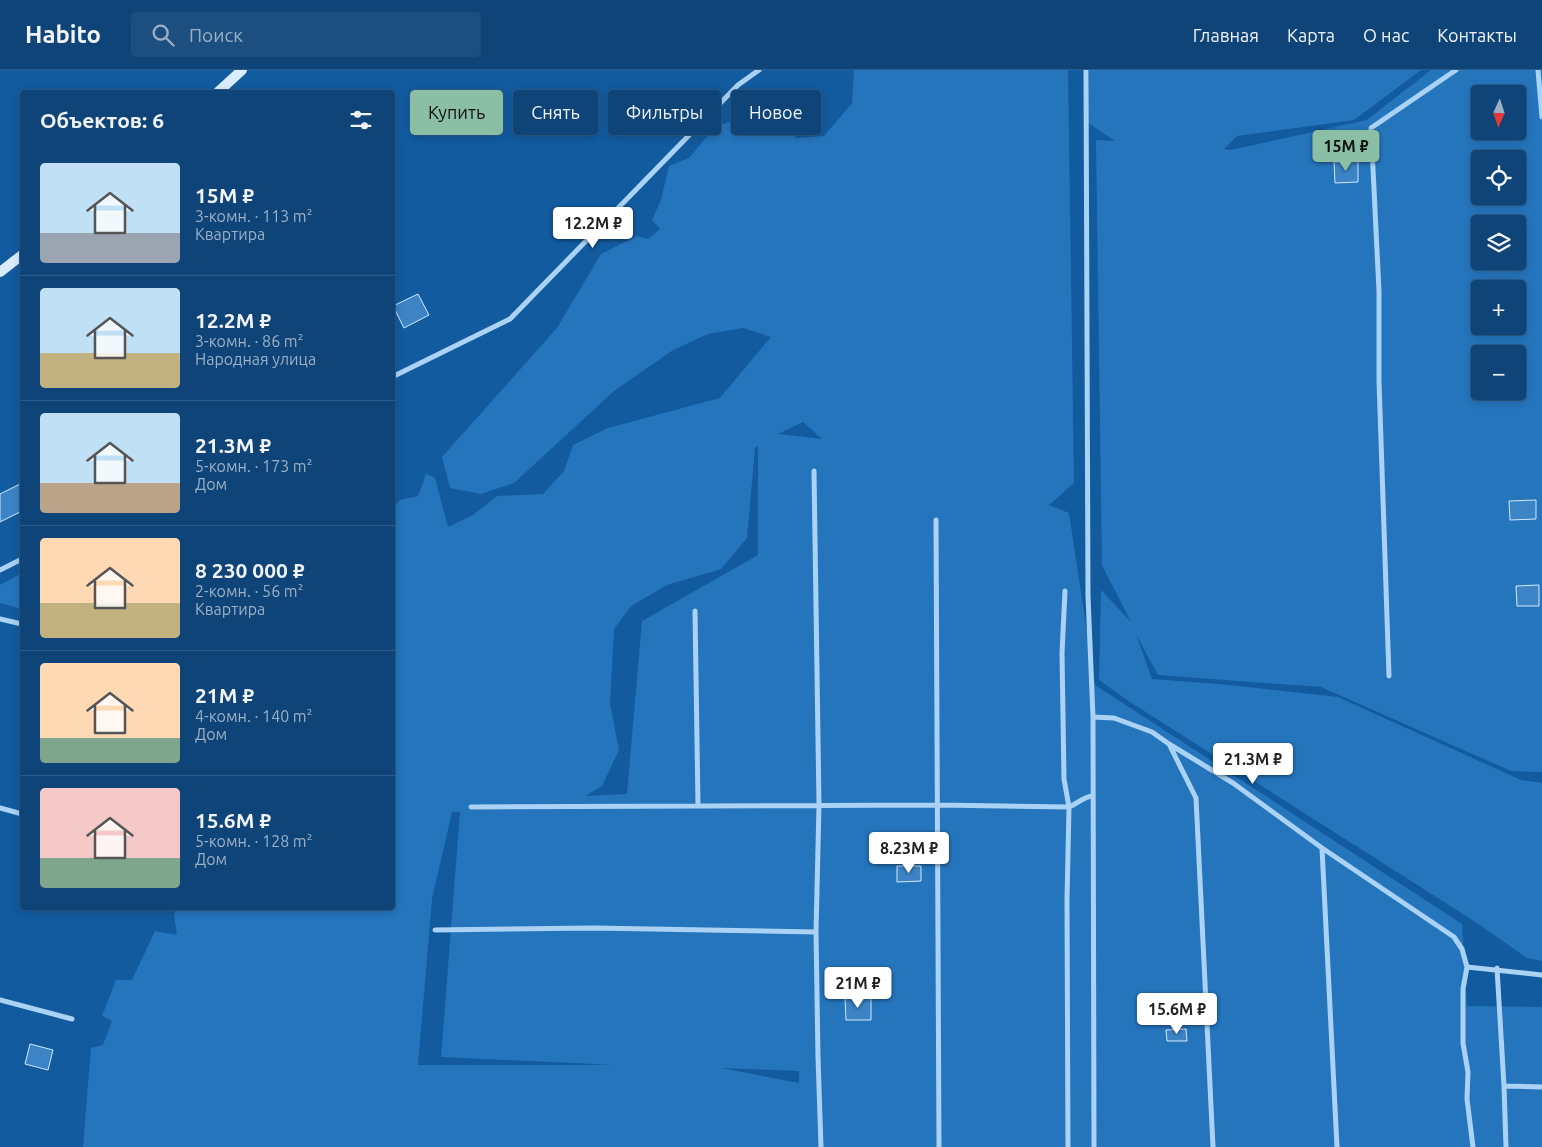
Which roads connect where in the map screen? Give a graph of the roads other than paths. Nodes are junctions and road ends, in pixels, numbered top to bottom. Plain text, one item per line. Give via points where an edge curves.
1 (242, 70) edge
2 (759, 70) edge
3 (1086, 70) edge
4 (1456, 70) edge
5 (1538, 70) edge
6 (220, 90) edge
7 (1542, 117) edge
8 (20, 257) edge
9 (0, 272) edge
10 (395, 376) edge
11 (814, 470) dead end
12 (936, 520) dead end
13 (20, 560) edge
14 (0, 570) edge
15 (1065, 591) dead end
16 (695, 611) dead end
17 (0, 619) edge
18 (20, 624) edge
19 (1389, 676) dead end
20 (1093, 717) junction
21 (1169, 744) junction
22 (1092, 796) junction
23 (819, 805) junction
24 (938, 805) junction
25 (698, 806) junction
26 (472, 807) dead end
27 (1069, 807) junction
28 (0, 808) edge
29 (20, 813) edge
30 (1322, 848) junction
31 (435, 930) dead end
32 (816, 932) junction
33 (1467, 967) junction
34 (1497, 968) junction
35 (1542, 975) edge
36 (0, 1000) edge
37 (72, 1019) dead end
38 (1504, 1086) junction
39 (1542, 1087) edge
40 (822, 1147) edge
41 (939, 1147) edge
42 (1068, 1147) edge
43 (1094, 1147) edge
44 (1213, 1147) edge
45 (1337, 1147) edge
46 (1473, 1147) edge
47 (1506, 1147) edge

1 - 6 main road
2 - 10 street via 731,92 510,320
3 - 20 street via 1088,596
4 - 19 street via 1371,128 1379,291
5 - 7 street
8 - 9 main road
11 - 23 street
12 - 24 street
13 - 14 street
15 - 27 street via 1062,653 1064,779
16 - 25 street
17 - 18 street
20 - 21 street via 1114,718 1152,732
20 - 22 street
21 - 30 street via 1233,783
21 - 44 street via 1196,798
22 - 27 street via 1086,796
22 - 43 street
23 - 24 street
23 - 25 street
23 - 32 street
24 - 27 street
24 - 41 street
25 - 26 street
27 - 42 street
28 - 29 street
30 - 33 street via 1454,937 1462,949
30 - 45 street
31 - 32 street via 594,928
32 - 40 street
33 - 34 street
33 - 46 street via 1463,989 1463,1043
34 - 35 street
34 - 38 street
36 - 37 street
38 - 39 street
38 - 47 street

